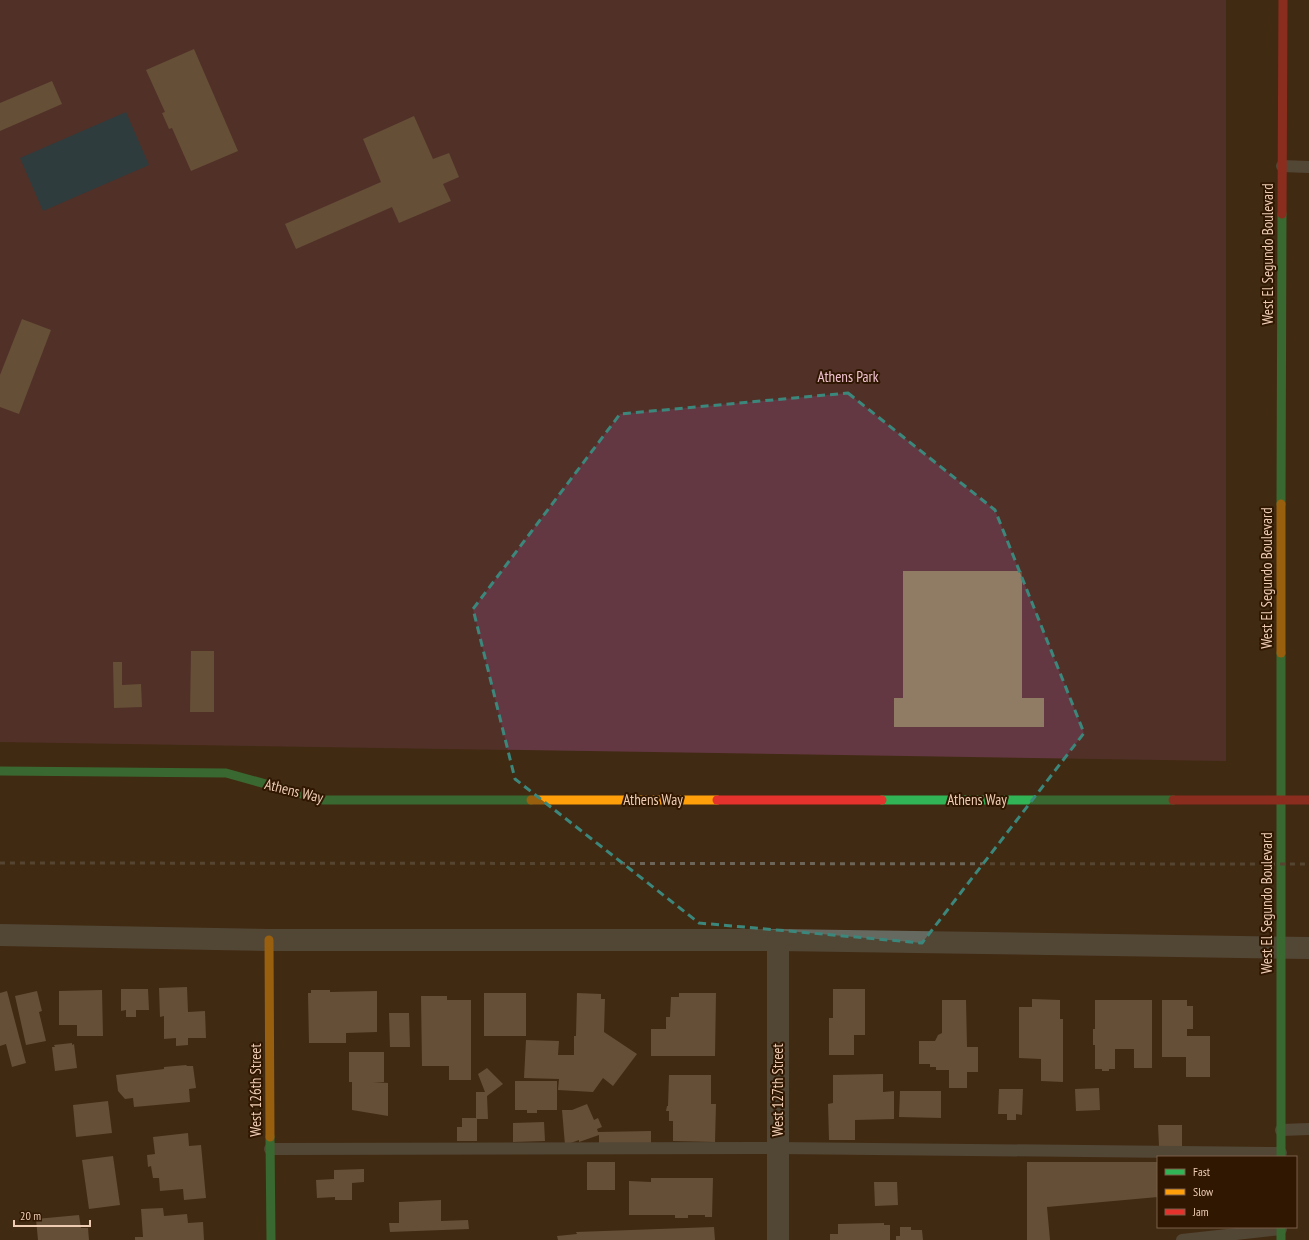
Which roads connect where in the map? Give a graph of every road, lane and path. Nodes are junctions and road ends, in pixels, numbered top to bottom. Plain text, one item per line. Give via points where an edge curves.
1 (1283, 0) edge
2 (1282, 166) junction
3 (1309, 167) edge
4 (0, 771) edge
5 (1280, 800) junction
6 (1309, 800) edge
7 (0, 935) edge
8 (269, 940) junction
9 (778, 940) junction
10 (1281, 948) junction
11 (1309, 948) edge
12 (1309, 1129) edge
13 (1281, 1130) junction
14 (778, 1148) junction
15 (270, 1149) junction
16 (1281, 1155) edge
17 (1281, 1232) edge
18 (271, 1240) edge
19 (778, 1240) edge
20 (1182, 1240) edge

1 - 2 street, West El Segundo Boulevard
2 - 3 lane
2 - 5 street, West El Segundo Boulevard
4 - 5 street, Athens Way via 226,773 323,800
5 - 6 street, Athens Way
5 - 10 street, West El Segundo Boulevard
7 - 8 street
8 - 9 street
8 - 15 street, West 126th Street
9 - 10 street
9 - 14 street, West 127th Street
10 - 11 street
10 - 13 street, West El Segundo Boulevard
12 - 13 lane
13 - 16 street, West El Segundo Boulevard
14 - 15 lane
14 - 16 lane
14 - 19 street, West 127th Street
15 - 18 street, West 126th Street
17 - 20 lane

